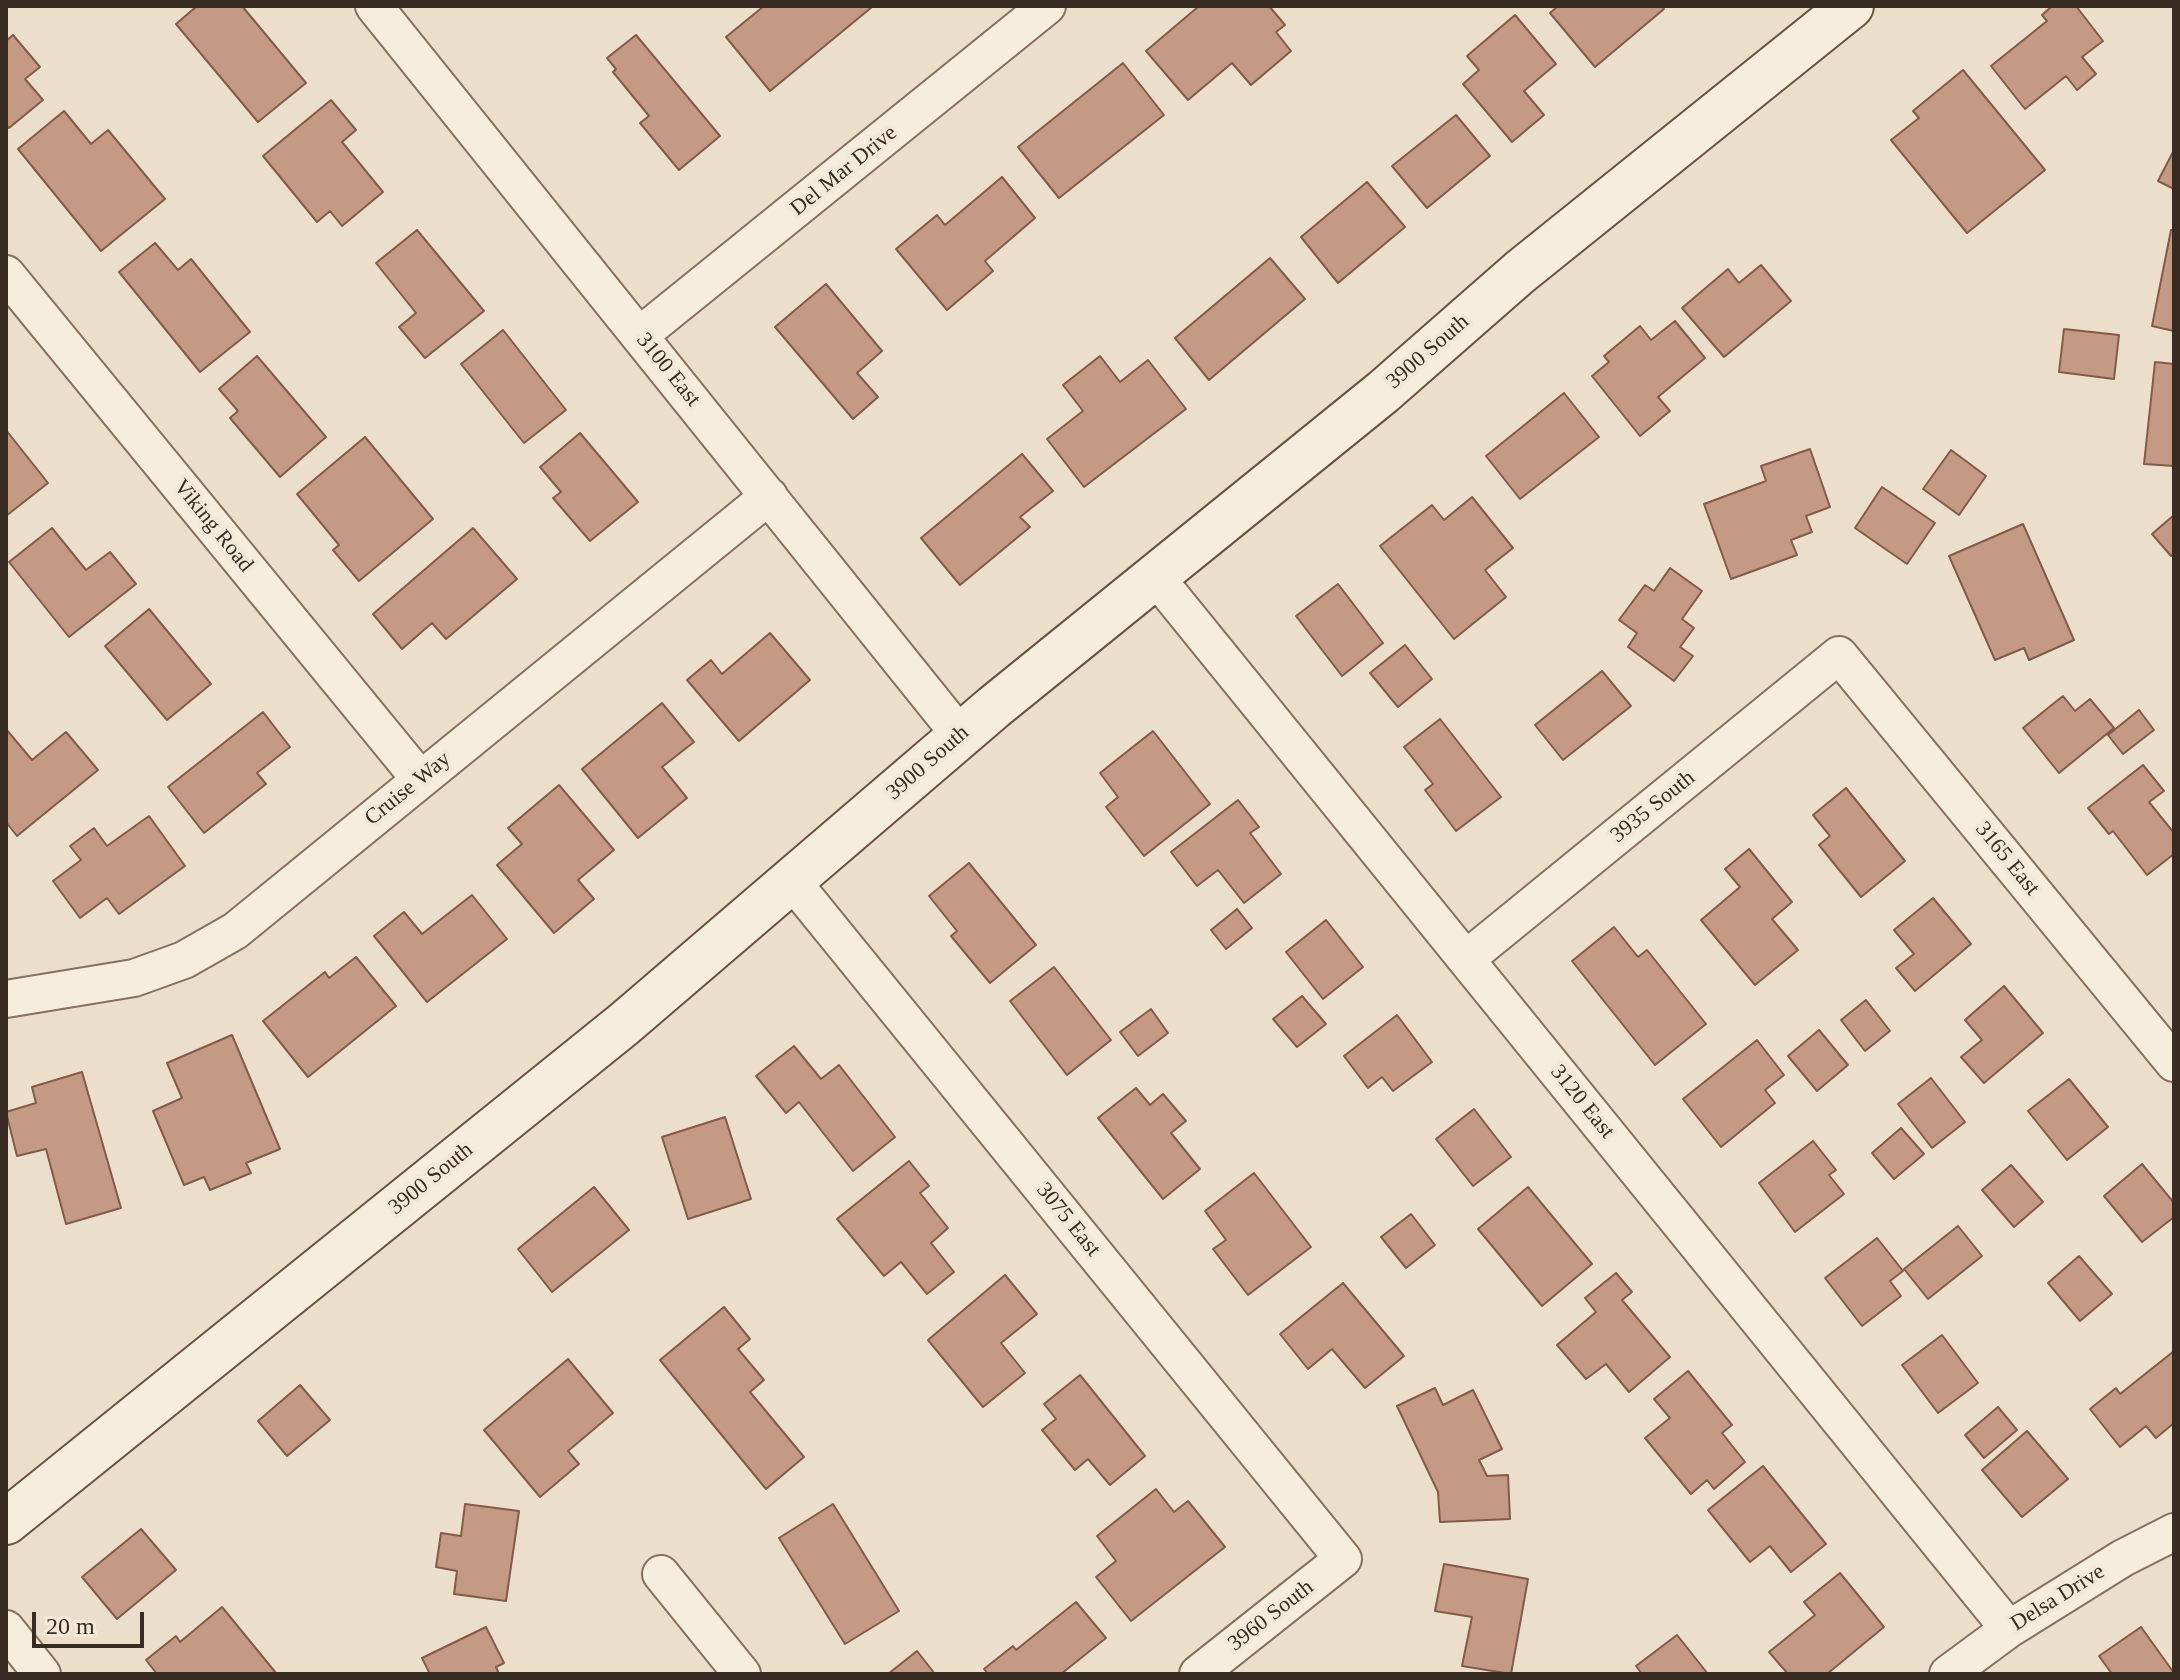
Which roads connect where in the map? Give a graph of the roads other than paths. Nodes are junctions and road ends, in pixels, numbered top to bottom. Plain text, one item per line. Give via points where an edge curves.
1 (374, 6) edge
2 (1047, 6) edge
3 (1851, 6) edge
4 (6, 274) edge
5 (640, 335) junction
6 (769, 496) junction
7 (1155, 576) junction
8 (1839, 655) joint
9 (960, 735) junction
10 (420, 779) junction
11 (792, 881) junction
12 (1466, 959) junction
13 (6, 999) edge
14 (2174, 1063) edge
15 (6, 1522) edge
16 (2174, 1532) edge
17 (1343, 1559) joint
18 (661, 1574) dead end
19 (6, 1629) edge
20 (2009, 1629) junction
21 (42, 1674) edge
22 (742, 1674) edge
23 (1198, 1674) edge
24 (1948, 1674) edge

1 - 5 street, 3100 East
2 - 5 street, Del Mar Drive
3 - 7 main road, 3900 South
4 - 10 street, Viking Road
5 - 6 street, 3100 East
6 - 9 street, 3100 East
6 - 10 street, Cruise Way
7 - 9 main road, 3900 South
7 - 12 street, 3120 East
8 - 12 street, 3935 South
8 - 14 street, 3165 East
9 - 11 main road, 3900 South
10 - 13 street, Cruise Way via 235,931 184,960 134,978
11 - 15 main road, 3900 South via 624,1024
11 - 17 street, 3075 East
12 - 20 street, 3120 East
16 - 20 street, Delsa Drive
17 - 23 street, 3960 South
18 - 22 street
19 - 21 street
20 - 24 street, Delsa Drive

